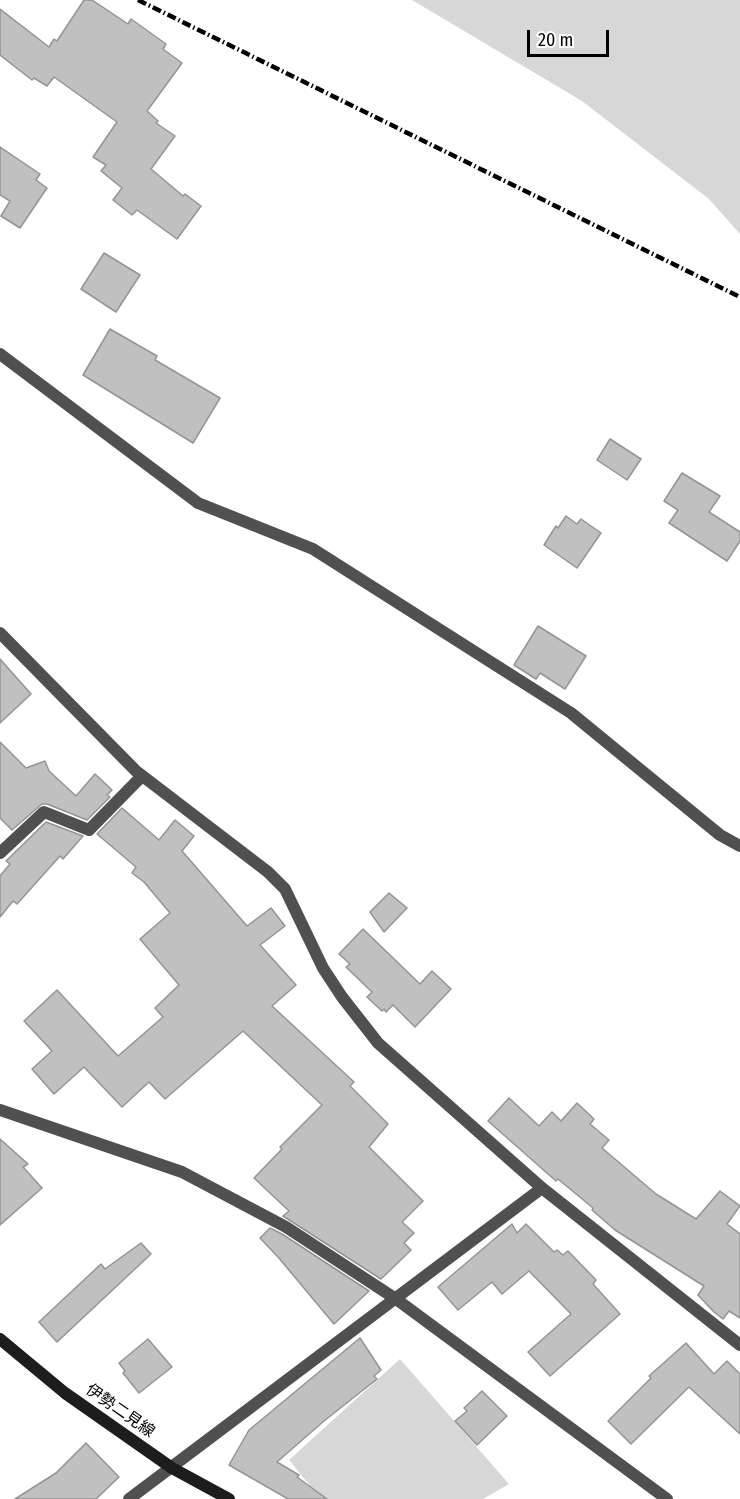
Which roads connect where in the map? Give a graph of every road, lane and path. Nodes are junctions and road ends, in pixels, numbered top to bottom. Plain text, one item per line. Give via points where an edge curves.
1 (0, 354) edge
2 (0, 633) edge
3 (142, 776) junction
4 (740, 846) edge
5 (0, 853) edge
6 (0, 1110) edge
7 (542, 1188) junction
8 (396, 1299) junction
9 (0, 1339) edge
10 (740, 1346) edge
11 (172, 1467) junction
12 (129, 1499) edge
13 (229, 1499) edge
14 (667, 1499) edge

1 - 4 street via 198,503 314,549 571,713 720,835
2 - 3 street
3 - 5 street via 89,831 44,812
3 - 7 street via 285,889 323,969 378,1043
6 - 8 street via 182,1172 286,1227
7 - 8 street
7 - 10 street
8 - 11 street
8 - 14 street
9 - 11 main road, 伊勢二見線 via 65,1392
11 - 12 street
11 - 13 main road, 伊勢二見線

